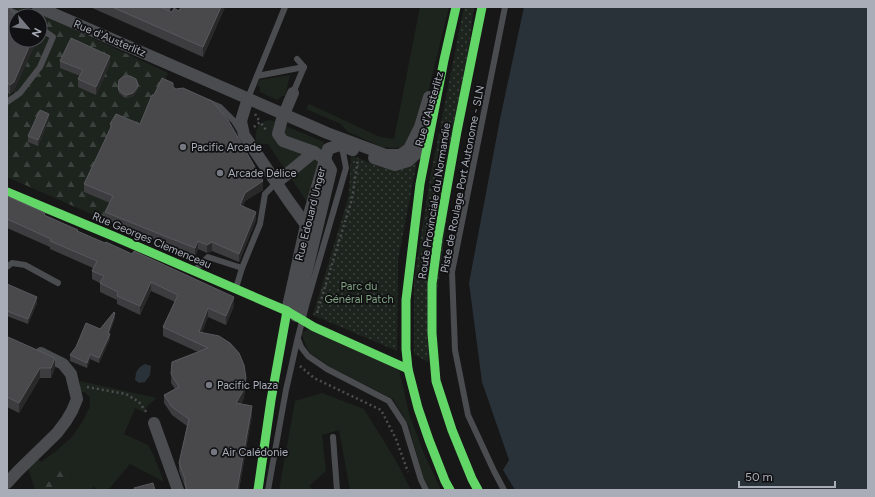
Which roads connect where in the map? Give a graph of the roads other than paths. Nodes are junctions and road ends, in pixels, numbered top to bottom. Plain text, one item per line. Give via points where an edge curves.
1 (38, 7) edge
2 (149, 7) edge
3 (168, 7) edge
4 (285, 7) edge
5 (456, 7) edge
6 (482, 7) edge
7 (505, 7) edge
8 (48, 34) edge
9 (297, 59) dead end
10 (444, 60) junction
11 (304, 67) junction
12 (257, 76) junction
13 (293, 93) joint
14 (248, 98) junction
15 (202, 99) edge
16 (7, 102) edge
17 (284, 114) junction
18 (327, 132) junction
19 (244, 135) junction
20 (339, 145) junction
21 (320, 155) junction
22 (276, 183) junction
23 (7, 192) edge
24 (306, 225) junction
25 (7, 267) edge
26 (242, 268) junction
27 (194, 271) junction
28 (58, 283) dead end
29 (236, 289) junction
30 (297, 316) junction
31 (298, 337) junction
32 (28, 347) edge
33 (410, 366) junction
34 (154, 423) road end
35 (333, 436) dead end
36 (262, 458) junction
37 (457, 466) dead end
38 (472, 480) junction
39 (7, 483) edge
40 (269, 488) edge
41 (178, 490) edge
42 (258, 490) edge
43 (337, 490) edge
44 (426, 490) edge
45 (450, 490) edge
46 (478, 490) edge
47 (504, 490) edge

1 - 14 street, Rue d'Austerlitz
2 - 3 lane via 165,14
4 - 12 lane
5 - 10 main road, Route Provinciale du Normandie
6 - 38 main road, Route Provinciale du Normandie via 457,131 432,284 432,333 436,381
7 - 47 lane, Piste de Roulage Port Autonome - SLN via 452,272 455,350 468,415
8 - 16 lane via 53,37 40,68 20,93
9 - 11 lane
10 - 18 street, Rue d'Austerlitz via 434,78 420,127 409,149 400,155 386,155
10 - 20 street, Rue d'Austerlitz via 416,154 408,161 395,165
10 - 33 main road, Route Provinciale du Normandie via 420,184 406,300
11 - 12 lane
11 - 13 lane
12 - 14 lane
13 - 17 street
14 - 17 street, Rue d'Austerlitz
14 - 19 street via 241,121
15 - 19 lane via 220,107
17 - 18 street, Rue d'Austerlitz
17 - 21 street via 278,134 283,141
18 - 20 lane
19 - 22 street
20 - 21 street
20 - 30 lane via 346,168
21 - 22 street
21 - 24 street, Rue Edouard Unger
21 - 30 street, Rue Edouard Unger via 331,170
22 - 24 street
22 - 26 lane via 265,194 260,224
23 - 27 main road, Rue Georges Clemenceau via 114,233
24 - 30 street, Rue Edouard Unger
25 - 28 lane via 12,263 25,265
26 - 27 lane via 208,257
26 - 29 lane
27 - 29 main road, Rue Georges Clemenceau
29 - 30 main road, Rue Georges Clemenceau
30 - 31 lane
30 - 33 main road, Rue Georges Clemenceau via 314,327 392,361
30 - 36 main road, Rue Edouard Unger via 274,379
31 - 40 lane
31 - 44 lane via 301,347 308,356 326,369 389,401 404,424
32 - 39 street via 63,364 71,374 77,398 69,417 57,433
33 - 45 main road, Route Provinciale du Normandie via 418,408
34 - 41 street
35 - 43 lane
36 - 40 lane
36 - 42 main road, Rue Edouard Unger
37 - 38 main road
38 - 46 main road, Route Provinciale du Normandie

